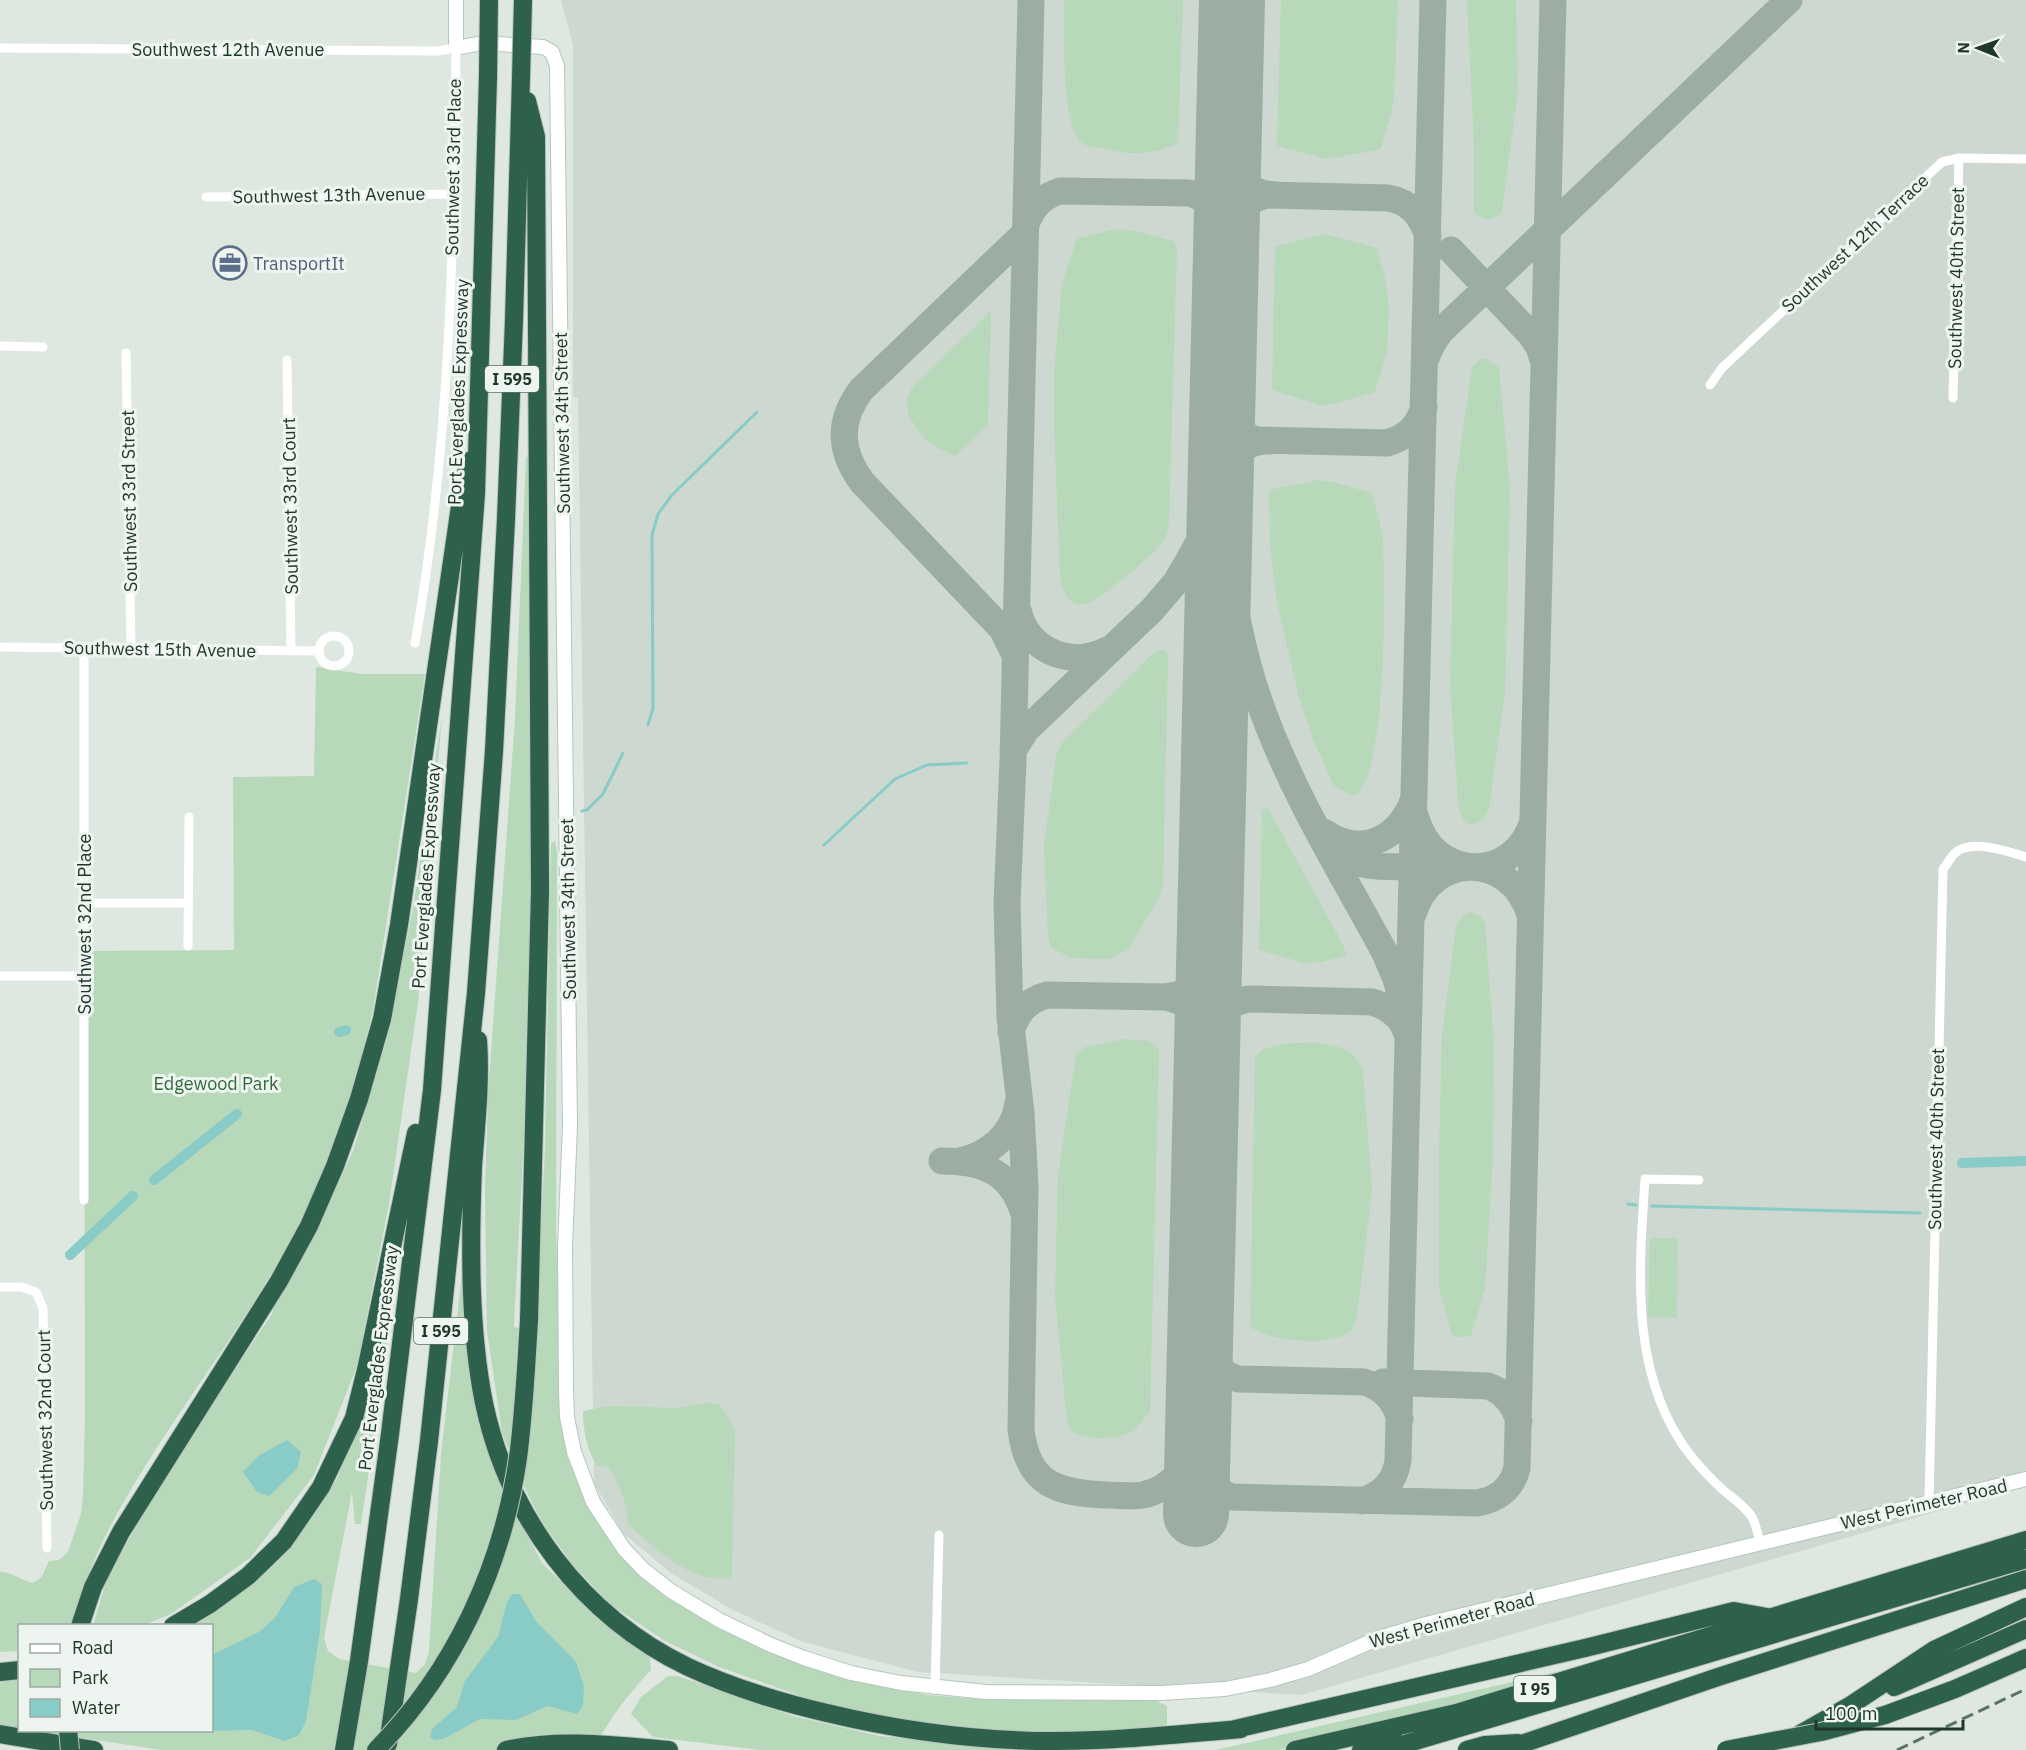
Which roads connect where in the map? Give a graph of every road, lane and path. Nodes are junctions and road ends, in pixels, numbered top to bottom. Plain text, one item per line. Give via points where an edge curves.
1 (456, 0) edge
2 (489, 0) edge
3 (523, 0) edge
4 (0, 48) edge
5 (456, 48) junction
6 (521, 78) junction
7 (1959, 158) junction
8 (2026, 159) edge
9 (453, 194) junction
10 (206, 197) dead end
11 (0, 346) edge
12 (43, 347) dead end
13 (126, 353) dead end
14 (287, 360) dead end
15 (1710, 385) dead end
16 (1953, 398) dead end
17 (479, 419) junction
18 (415, 644) dead end
19 (0, 647) edge
20 (84, 648) junction
21 (131, 648) junction
22 (291, 651) junction
23 (319, 651) dead end
24 (189, 817) dead end
25 (2026, 857) edge
26 (84, 903) junction
27 (188, 903) junction
28 (188, 946) dead end
29 (0, 976) edge
30 (84, 976) junction
31 (476, 993) junction
32 (432, 1090) junction
33 (1699, 1180) dead end
34 (84, 1200) dead end
35 (0, 1287) edge
36 (2026, 1479) edge
37 (1929, 1503) junction
38 (939, 1535) dead end
39 (2026, 1540) edge
40 (1760, 1543) junction
41 (47, 1548) dead end
42 (2026, 1558) edge
43 (2026, 1579) edge
44 (2026, 1587) edge
45 (2026, 1607) edge
46 (1772, 1618) junction
47 (81, 1624) edge
48 (176, 1624) edge
49 (2026, 1629) edge
50 (771, 1645) joint
51 (2026, 1658) edge
52 (18, 1670) edge
53 (0, 1672) edge
54 (935, 1688) junction
55 (1851, 1705) junction
56 (1240, 1729) junction
57 (68, 1732) edge
58 (0, 1734) edge
59 (1435, 1736) junction
60 (1529, 1746) edge
61 (69, 1750) edge
62 (94, 1750) edge
63 (344, 1750) edge
64 (376, 1750) edge
65 (387, 1750) edge
66 (506, 1750) edge
67 (669, 1750) edge
68 (1119, 1750) edge
69 (1295, 1750) edge
70 (1361, 1750) edge
71 (1385, 1750) edge
72 (1467, 1750) edge
73 (1504, 1750) edge
74 (1726, 1750) edge
75 (1773, 1750) edge

1 - 5 street
2 - 17 highway, Port Everglades Expressway / I 595, bridge
3 - 6 highway, I 595, bridge
4 - 5 street, Southwest 12th Avenue
5 - 9 street, Southwest 33rd Place
5 - 50 street, Southwest 34th Street via 482,43 543,47 555,57 557,78 570,1126 565,1246 567,1417 587,1489 624,1549 671,1591
6 - 31 highway, I 595 via 506,519
6 - 64 highway, bridge via 536,136 540,891 524,1405 509,1504 479,1598 454,1647 414,1707
7 - 8 street, Southwest 12th Terrace
7 - 15 street, Southwest 12th Terrace via 1942,162 1722,368
7 - 16 street, Southwest 40th Street
9 - 10 street, Southwest 13th Avenue
9 - 18 street, Southwest 33rd Place via 438,482
11 - 12 street
13 - 21 street, Southwest 33rd Street
14 - 22 street, Southwest 33rd Court
17 - 32 highway, Port Everglades Expressway / I 595
17 - 47 highway via 463,486 382,1019 359,1099 335,1166 290,1262 121,1532 93,1587
19 - 20 street, Southwest 15th Avenue
20 - 21 street, Southwest 15th Avenue
20 - 26 street, Southwest 32nd Place
21 - 22 street, Southwest 15th Avenue
22 - 23 street, Southwest 15th Avenue
24 - 27 street
25 - 37 street, Southwest 40th Street via 2001,848 1967,846 1954,853 1943,869
26 - 27 street
26 - 30 street, Southwest 32nd Place
27 - 28 street
29 - 30 street
30 - 34 street, Southwest 32nd Place
31 - 56 highway via 480,1068 472,1250 480,1383 501,1465 521,1507 557,1562 588,1596 634,1635 695,1670 769,1697 867,1722 963,1736 1056,1741
31 - 65 highway, I 595, bridge via 430,1430
32 - 48 highway via 419,1119 354,1418 321,1487 284,1541 248,1575
32 - 63 highway, Port Everglades Expressway / I 595 via 390,1434
33 - 40 street via 1645,1179 1641,1312 1645,1346 1651,1376 1685,1448 1746,1509
35 - 41 street, Southwest 32nd Court via 36,1292 43,1308
36 - 37 street, West Perimeter Road
37 - 40 street, West Perimeter Road
38 - 54 street
39 - 46 highway, I 95
40 - 54 street, West Perimeter Road via 1409,1628 1308,1669 1240,1687 1170,1693
42 - 59 highway
43 - 60 highway via 1718,1677
44 - 60 highway
45 - 55 highway via 1934,1650
46 - 56 highway via 1734,1611
46 - 69 highway, I 95 via 1456,1713
49 - 55 highway
50 - 54 street, West Perimeter Road via 851,1673
51 - 74 highway, bridge via 1885,1715
52 - 53 highway
55 - 75 highway
56 - 68 highway
57 - 61 highway, bridge
58 - 62 highway
59 - 70 highway
59 - 71 highway
60 - 72 highway via 1485,1745
60 - 73 highway
66 - 67 highway via 578,1743

